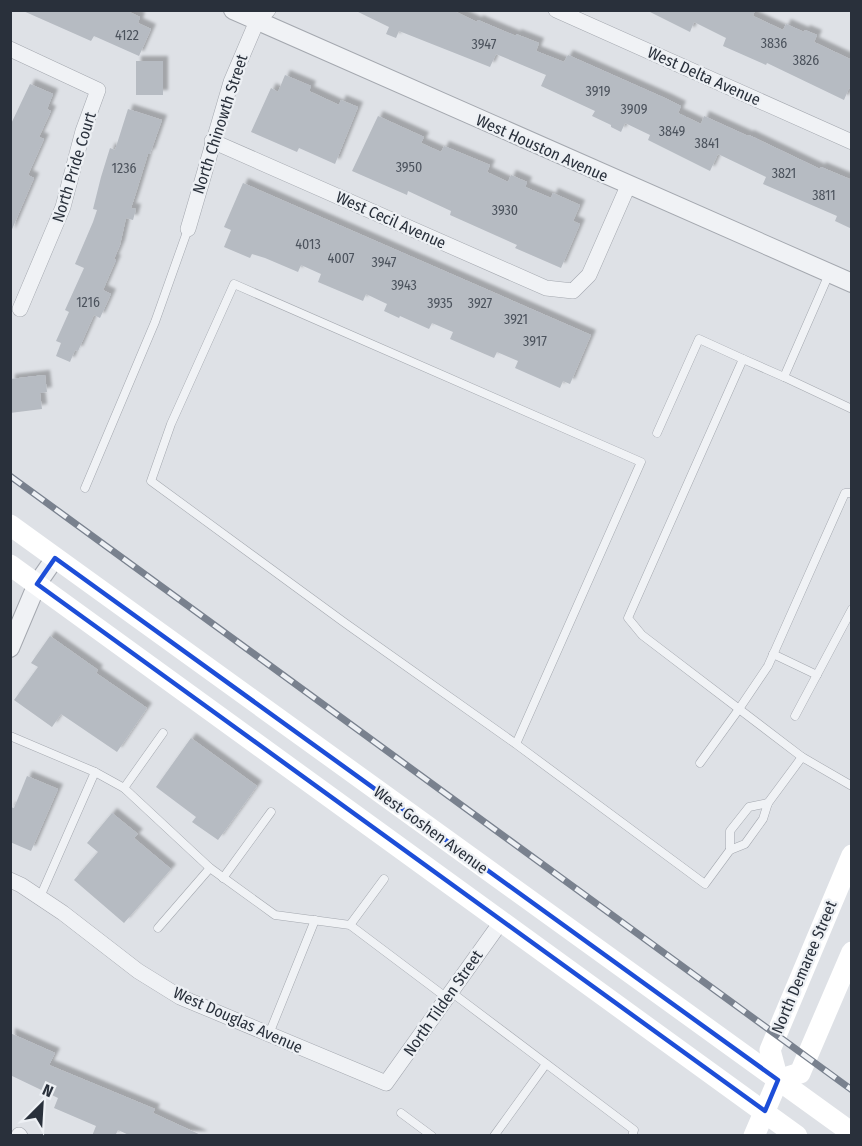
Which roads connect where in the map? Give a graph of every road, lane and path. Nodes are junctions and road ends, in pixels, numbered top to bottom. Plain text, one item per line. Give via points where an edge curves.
1 (232, 10) edge
2 (556, 10) edge
3 (260, 14) edge
4 (10, 50) edge
5 (212, 141) junction
6 (852, 142) edge
7 (628, 186) junction
8 (188, 229) joint
9 (829, 274) junction
10 (852, 283) edge
11 (20, 309) dead end
12 (742, 359) junction
13 (784, 377) junction
14 (852, 409) edge
15 (657, 433) dead end
16 (85, 488) dead end
17 (852, 493) edge
18 (10, 525) edge
19 (55, 558) junction
20 (10, 565) edge
21 (37, 584) junction
22 (852, 609) edge
23 (10, 648) edge
24 (773, 654) junction
25 (817, 675) junction
26 (740, 709) junction
27 (795, 716) dead end
28 (164, 733) dead end
29 (10, 736) edge
30 (516, 744) junction
31 (802, 757) junction
32 (700, 763) dead end
33 (95, 772) junction
34 (852, 786) edge
35 (124, 788) junction
36 (768, 803) junction
37 (271, 812) dead end
38 (730, 850) junction
39 (852, 855) edge
40 (210, 868) junction
41 (223, 878) junction
42 (384, 879) dead end
43 (10, 880) edge
44 (39, 897) junction
45 (315, 920) junction
46 (501, 922) junction
47 (350, 925) junction
48 (158, 928) dead end
49 (852, 952) edge
50 (449, 995) junction
51 (269, 1034) junction
52 (546, 1064) junction
53 (778, 1080) junction
54 (386, 1083) joint
55 (765, 1111) junction
56 (401, 1113) dead end
57 (852, 1133) edge
58 (432, 1136) edge
59 (494, 1136) edge
60 (632, 1136) edge
61 (754, 1136) edge
62 (797, 1136) edge

1 - 3 street, West Houston Avenue
2 - 6 street, West Delta Avenue
3 - 5 street, North Chinowth Street via 231,82
3 - 7 street, West Houston Avenue
4 - 11 street, North Pride Court via 98,90 63,207
5 - 7 street, West Cecil Avenue via 546,288 573,291 589,275
5 - 8 street, North Chinowth Street
7 - 9 street, West Houston Avenue
8 - 16 lane via 155,322
9 - 10 street, West Houston Avenue
9 - 13 lane
12 - 13 lane
12 - 15 lane via 699,339
12 - 26 lane via 628,618 642,634
13 - 14 lane
17 - 24 lane via 845,493
18 - 19 main road, West Goshen Avenue
19 - 21 street
19 - 53 main road, West Goshen Avenue
20 - 21 main road, West Goshen Avenue
21 - 23 street
21 - 46 main road, West Goshen Avenue
22 - 25 lane
24 - 25 lane
24 - 26 lane
25 - 27 lane
26 - 31 lane
26 - 32 lane
28 - 35 lane
29 - 33 lane
30 - 30 lane via 151,480 171,424 234,284 641,462
30 - 38 lane via 705,884
31 - 34 lane
31 - 36 lane
33 - 35 lane
33 - 44 lane
35 - 40 lane
36 - 38 lane via 763,819 745,844
36 - 38 lane via 749,807 730,831
37 - 41 lane
39 - 53 main road, North Demaree Street via 770,1050
40 - 41 lane
40 - 48 lane
41 - 45 lane via 275,915
42 - 47 lane
43 - 44 street, West Douglas Avenue
44 - 51 street, West Douglas Avenue via 138,971 180,997
45 - 47 lane
45 - 51 lane
46 - 50 street, North Tilden Street
46 - 55 main road, West Goshen Avenue
47 - 50 lane
49 - 53 main road via 800,1073
50 - 52 lane
50 - 54 street, North Tilden Street
51 - 54 street, West Douglas Avenue
52 - 59 lane
52 - 60 lane via 634,1130
53 - 55 main road
53 - 57 main road, West Goshen Avenue
55 - 61 main road
55 - 62 main road, West Goshen Avenue
56 - 58 lane

